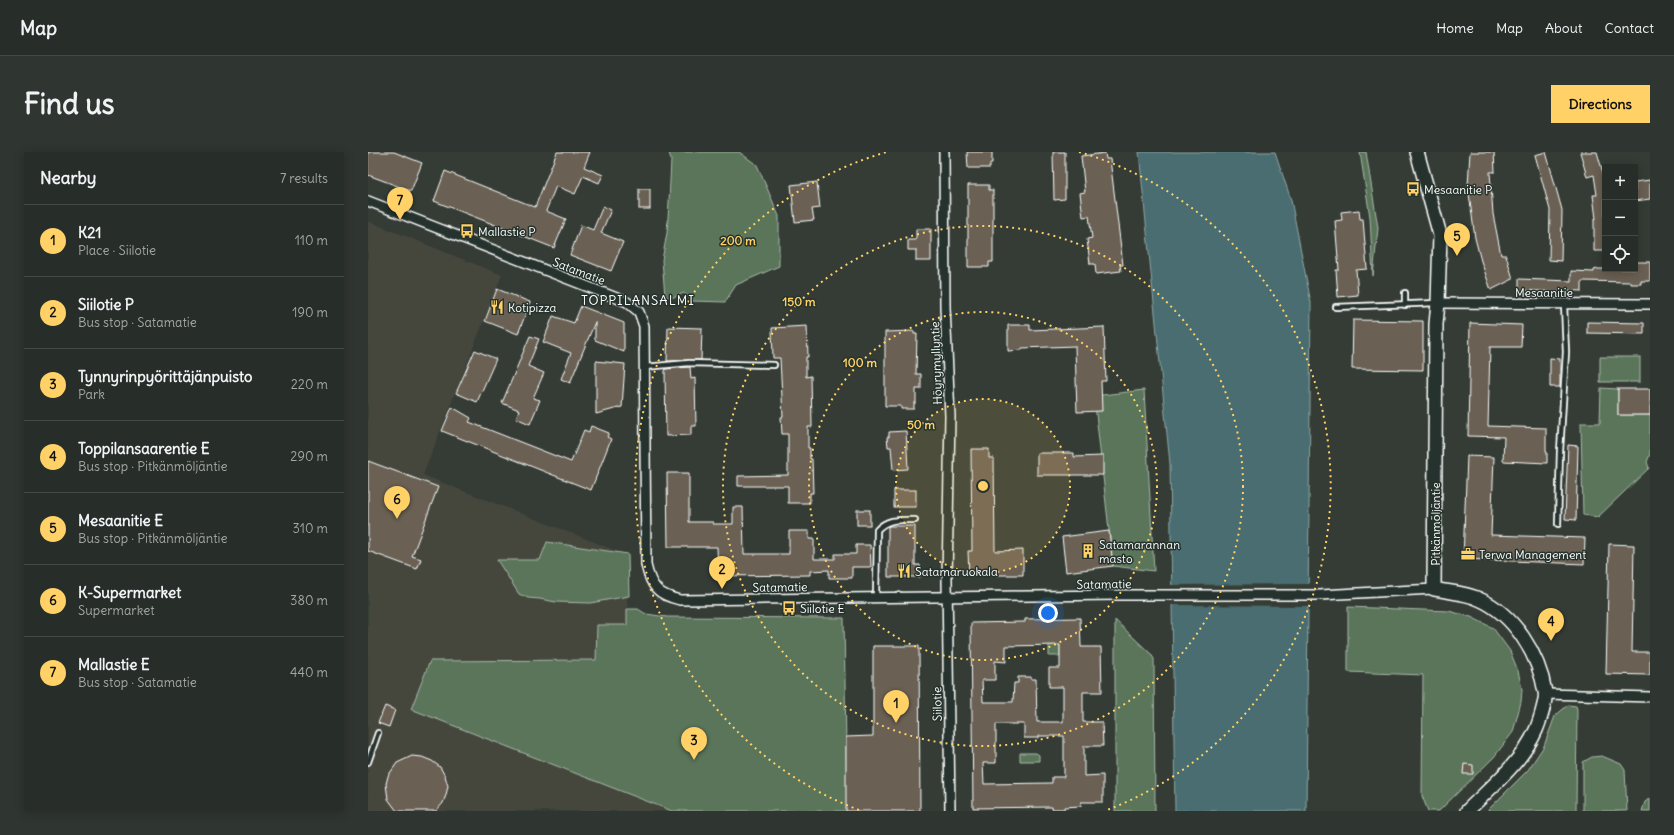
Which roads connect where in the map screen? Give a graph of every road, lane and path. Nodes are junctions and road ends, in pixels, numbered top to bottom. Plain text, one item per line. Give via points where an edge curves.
1 (944, 152) edge
2 (1417, 152) edge
3 (368, 201) edge
4 (1405, 293) dead end
5 (1438, 303) junction
6 (1564, 304) junction
7 (1640, 304) junction
8 (1650, 304) edge
9 (1405, 305) junction
10 (1336, 307) dead end
11 (1650, 311) edge
12 (774, 365) dead end
13 (645, 367) junction
14 (915, 520) dead end
15 (1558, 524) dead end
16 (1434, 589) junction
17 (876, 598) junction
18 (948, 598) junction
19 (1546, 694) junction
20 (1650, 697) edge
21 (378, 733) dead end
22 (368, 762) edge
23 (950, 811) edge
24 (1467, 811) edge

1 - 18 street, Höyrymyllyntie via 945,307 950,416
2 - 5 street, Pitkänmöljäntie via 1440,235
3 - 13 street, Satamatie via 633,306 639,312 644,326
4 - 9 lane
5 - 6 street, Mesaanitie
5 - 9 lane
5 - 16 street, Pitkänmöljäntie
6 - 7 street, Mesaanitie
6 - 15 lane via 1566,352
7 - 8 street, Mesaanitie
7 - 11 street
9 - 10 lane
12 - 13 lane via 689,363
13 - 17 street, Satamatie via 646,565 656,589 668,598 680,600
14 - 17 lane via 892,520 883,523 877,530
16 - 18 street, Satamatie via 1320,595
16 - 19 street via 1478,599 1501,613 1525,639
17 - 18 street, Satamatie
18 - 23 street, Siilotie
19 - 20 street
19 - 24 street via 1537,729 1529,744
21 - 22 lane

